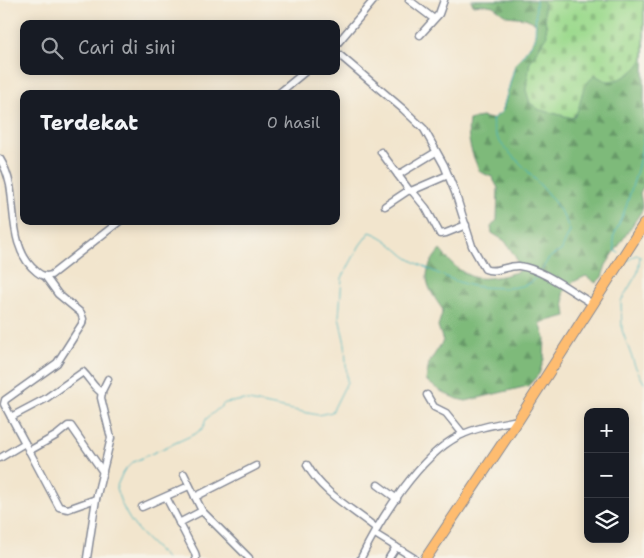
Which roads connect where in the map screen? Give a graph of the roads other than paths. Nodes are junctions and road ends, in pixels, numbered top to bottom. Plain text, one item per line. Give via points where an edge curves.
1 (374, 0) edge
2 (409, 0) edge
3 (444, 0) edge
4 (434, 19) junction
5 (420, 35) dead end
6 (340, 40) edge
7 (340, 55) edge
8 (301, 75) edge
9 (283, 90) edge
10 (381, 152) dead end
11 (436, 152) junction
12 (0, 159) edge
13 (398, 175) junction
14 (448, 175) junction
15 (410, 190) junction
16 (386, 206) dead end
17 (644, 224) edge
18 (115, 225) edge
19 (466, 225) junction
20 (45, 276) junction
21 (593, 304) junction
22 (108, 379) dead end
23 (102, 392) junction
24 (427, 395) dead end
25 (11, 416) junction
26 (520, 419) junction
27 (463, 434) junction
28 (25, 443) junction
29 (29, 450) junction
30 (0, 458) edge
31 (307, 465) dead end
32 (256, 466) dead end
33 (103, 472) junction
34 (184, 474) dead end
35 (378, 485) dead end
36 (189, 486) junction
37 (166, 497) junction
38 (195, 497) junction
39 (96, 499) junction
40 (397, 499) junction
41 (142, 507) dead end
42 (202, 511) junction
43 (179, 523) junction
44 (376, 532) junction
45 (396, 547) junction
46 (87, 558) edge
47 (196, 558) edge
48 (248, 558) edge
49 (361, 558) edge
50 (389, 558) edge
51 (414, 558) edge
52 (426, 558) edge

1 - 6 street
2 - 4 street
3 - 4 street
4 - 5 street
7 - 11 street via 413,117 424,129
8 - 9 street
10 - 13 street
11 - 13 street
11 - 14 street
12 - 20 street via 10,184 21,250 30,267
13 - 15 street
14 - 15 street
14 - 19 street
15 - 16 street
15 - 19 street via 426,208 440,234
17 - 21 main road
18 - 20 street via 51,275
19 - 21 street via 472,246 487,271 519,266 536,271
20 - 25 street via 58,294 81,313 83,320 57,363 6,399 4,404
21 - 26 main road
22 - 23 street
23 - 25 street via 83,372 46,399
23 - 33 street via 111,438
24 - 27 street via 434,407 446,412
25 - 28 street
26 - 27 street
26 - 52 main road
27 - 40 street via 420,467
28 - 29 street
28 - 30 street
29 - 33 street via 71,426
29 - 39 street via 59,507 68,509
31 - 44 street via 315,480 364,518
32 - 38 street
33 - 39 street
34 - 36 street
35 - 40 street
36 - 37 street
36 - 38 street
37 - 41 street
37 - 43 street
38 - 42 street
39 - 46 street
40 - 44 street
42 - 43 street
42 - 48 street
43 - 47 street
44 - 45 street
44 - 49 street
45 - 50 street
45 - 51 street

